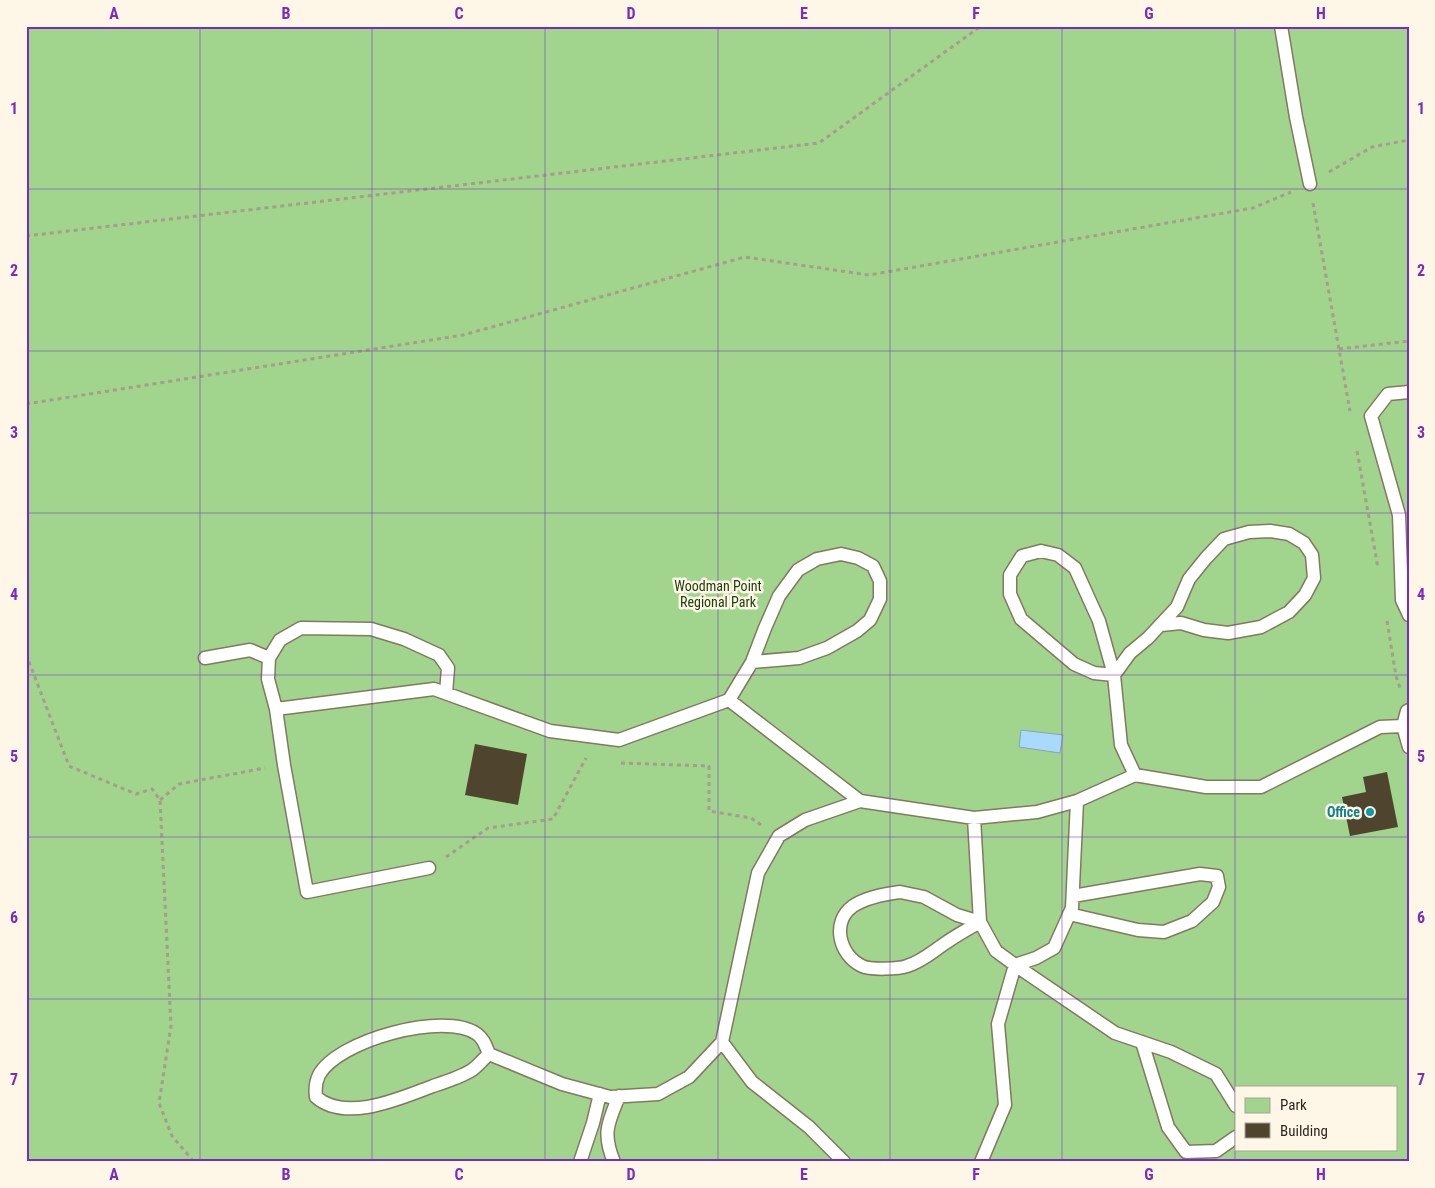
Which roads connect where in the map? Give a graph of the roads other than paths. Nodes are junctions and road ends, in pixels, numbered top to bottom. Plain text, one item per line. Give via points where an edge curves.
1 (1281, 26) edge
2 (1310, 184) road end
3 (1409, 392) edge
4 (1409, 615) edge
5 (1161, 625) junction
6 (205, 658) dead end
7 (269, 658) junction
8 (752, 662) junction
9 (1114, 675) junction
10 (446, 693) junction
11 (728, 700) junction
12 (276, 709) junction
13 (1409, 710) edge
14 (1403, 726) junction
15 (1409, 747) edge
16 (1135, 775) junction
17 (860, 801) junction
18 (1077, 801) junction
19 (974, 818) junction
20 (429, 868) road end
21 (1073, 896) junction
22 (1069, 914) junction
23 (980, 922) junction
24 (1014, 965) junction
25 (722, 1042) junction
26 (1142, 1042) junction
27 (488, 1054) junction
28 (600, 1094) junction
29 (620, 1096) junction
30 (1235, 1104) edge
31 (1235, 1138) edge
32 (580, 1162) edge
33 (614, 1162) edge
34 (844, 1162) edge
35 (981, 1162) edge

1 - 2 lane
3 - 4 lane via 1388,394 1371,416 1398,515 1402,600
5 - 5 lane via 1177,608 1189,579 1224,540 1248,532 1289,534 1304,543 1312,555 1314,578 1305,595 1289,612 1261,626 1228,633 1181,624
5 - 9 lane via 1130,653
6 - 7 lane via 250,650
7 - 10 lane via 280,640 301,628 372,629 439,655 448,668
7 - 12 lane via 268,679
8 - 8 lane via 764,628 798,570 818,559 841,554 873,566 880,581 880,599 870,620 857,631 827,648 799,658
8 - 11 lane
9 - 9 lane via 1100,621 1075,568 1058,555 1040,551 1022,556 1010,575 1010,594 1021,619 1074,664 1094,673
9 - 16 lane via 1121,745
10 - 11 lane via 550,731 619,740
10 - 12 lane via 434,689
11 - 17 lane
12 - 20 lane via 307,892
13 - 14 lane
14 - 15 lane
14 - 16 lane via 1380,727 1261,787 1206,787
16 - 18 lane
17 - 19 lane
17 - 25 lane via 805,820 778,836 758,873
18 - 19 lane via 1037,812
18 - 21 lane
19 - 23 lane
21 - 22 lane
21 - 22 lane via 1200,874 1218,876 1219,887 1213,902 1192,921 1164,932
22 - 24 lane via 1054,948
23 - 23 lane via 957,915 924,897 900,892 878,895 852,907 841,920 840,937 847,956 863,967 906,966 926,958
23 - 24 lane via 996,951
24 - 26 lane via 1115,1033
24 - 35 lane via 998,1024 1005,1105
25 - 29 lane via 689,1077 658,1094
25 - 34 lane via 752,1082 809,1127
26 - 30 lane via 1216,1074
26 - 31 lane via 1168,1127 1186,1152 1216,1151
27 - 27 lane via 472,1070 390,1102 342,1108 324,1104 316,1097 315,1086 320,1074 332,1060 358,1045 390,1033 446,1026 465,1028 478,1035
27 - 28 lane via 562,1084
28 - 29 lane
28 - 32 lane
29 - 33 lane via 606,1135

